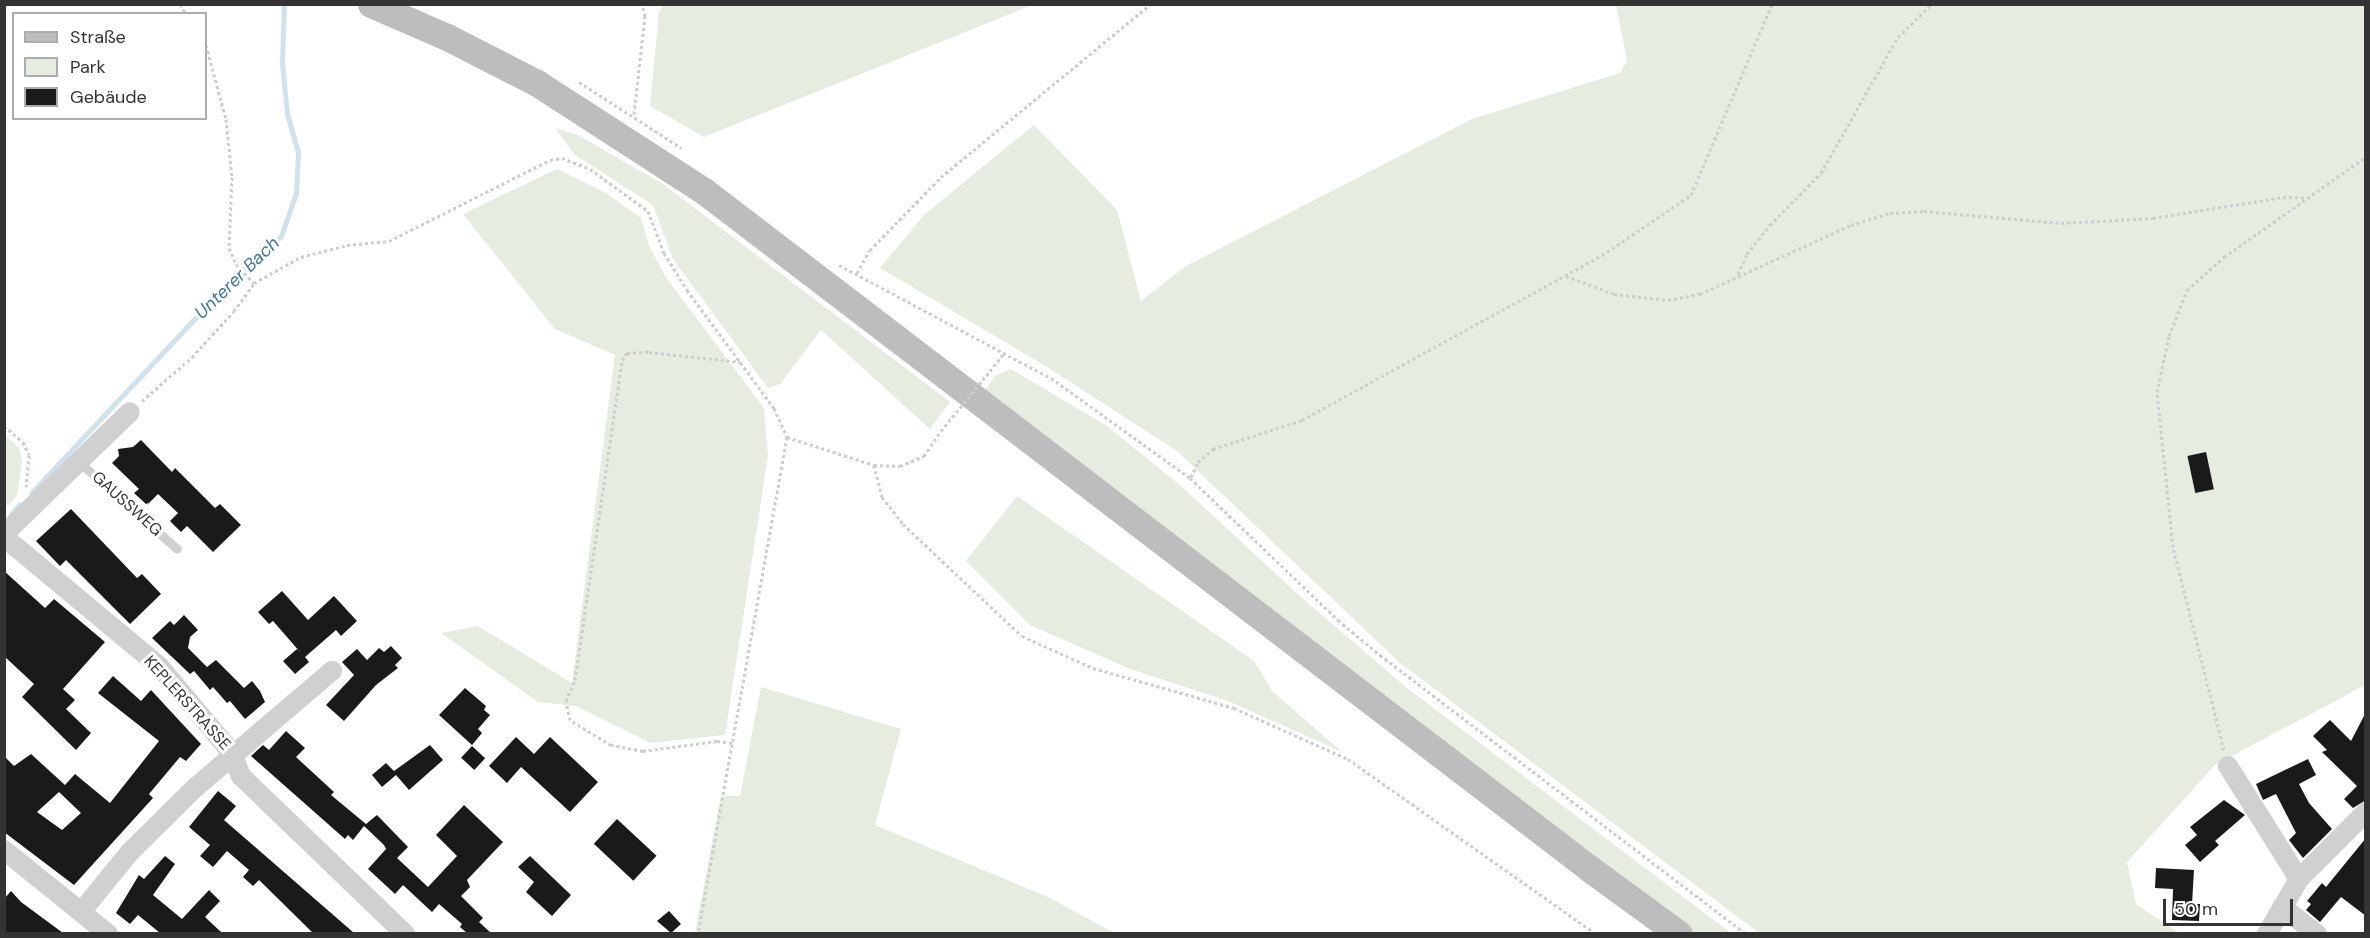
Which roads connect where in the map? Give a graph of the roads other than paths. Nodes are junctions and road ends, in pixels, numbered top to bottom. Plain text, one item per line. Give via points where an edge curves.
1 (371, 4) edge
2 (130, 411) road end
3 (77, 460) junction
4 (4, 536) edge
5 (177, 549) dead end
6 (332, 671) dead end
7 (232, 753) junction
8 (2228, 766) road end
9 (2366, 812) edge
10 (4, 850) edge
11 (2299, 879) junction
12 (2282, 906) junction
13 (82, 911) junction
14 (108, 933) edge
15 (405, 933) edge
16 (1679, 933) edge
17 (2267, 933) edge
18 (2317, 933) edge

1 - 16 main road via 537,83 704,191 1580,862
2 - 3 street, GAUSSWEG
3 - 4 street, GAUSSWEG
3 - 5 lane, GAUSSWEG
4 - 7 street, KEPLERSTRASSE via 159,666
6 - 7 street
7 - 13 street via 130,852
7 - 15 street, KEPLERSTRASSE via 241,776
8 - 11 street
9 - 11 street
10 - 13 street
11 - 12 street
12 - 17 street
12 - 18 street
13 - 14 street

